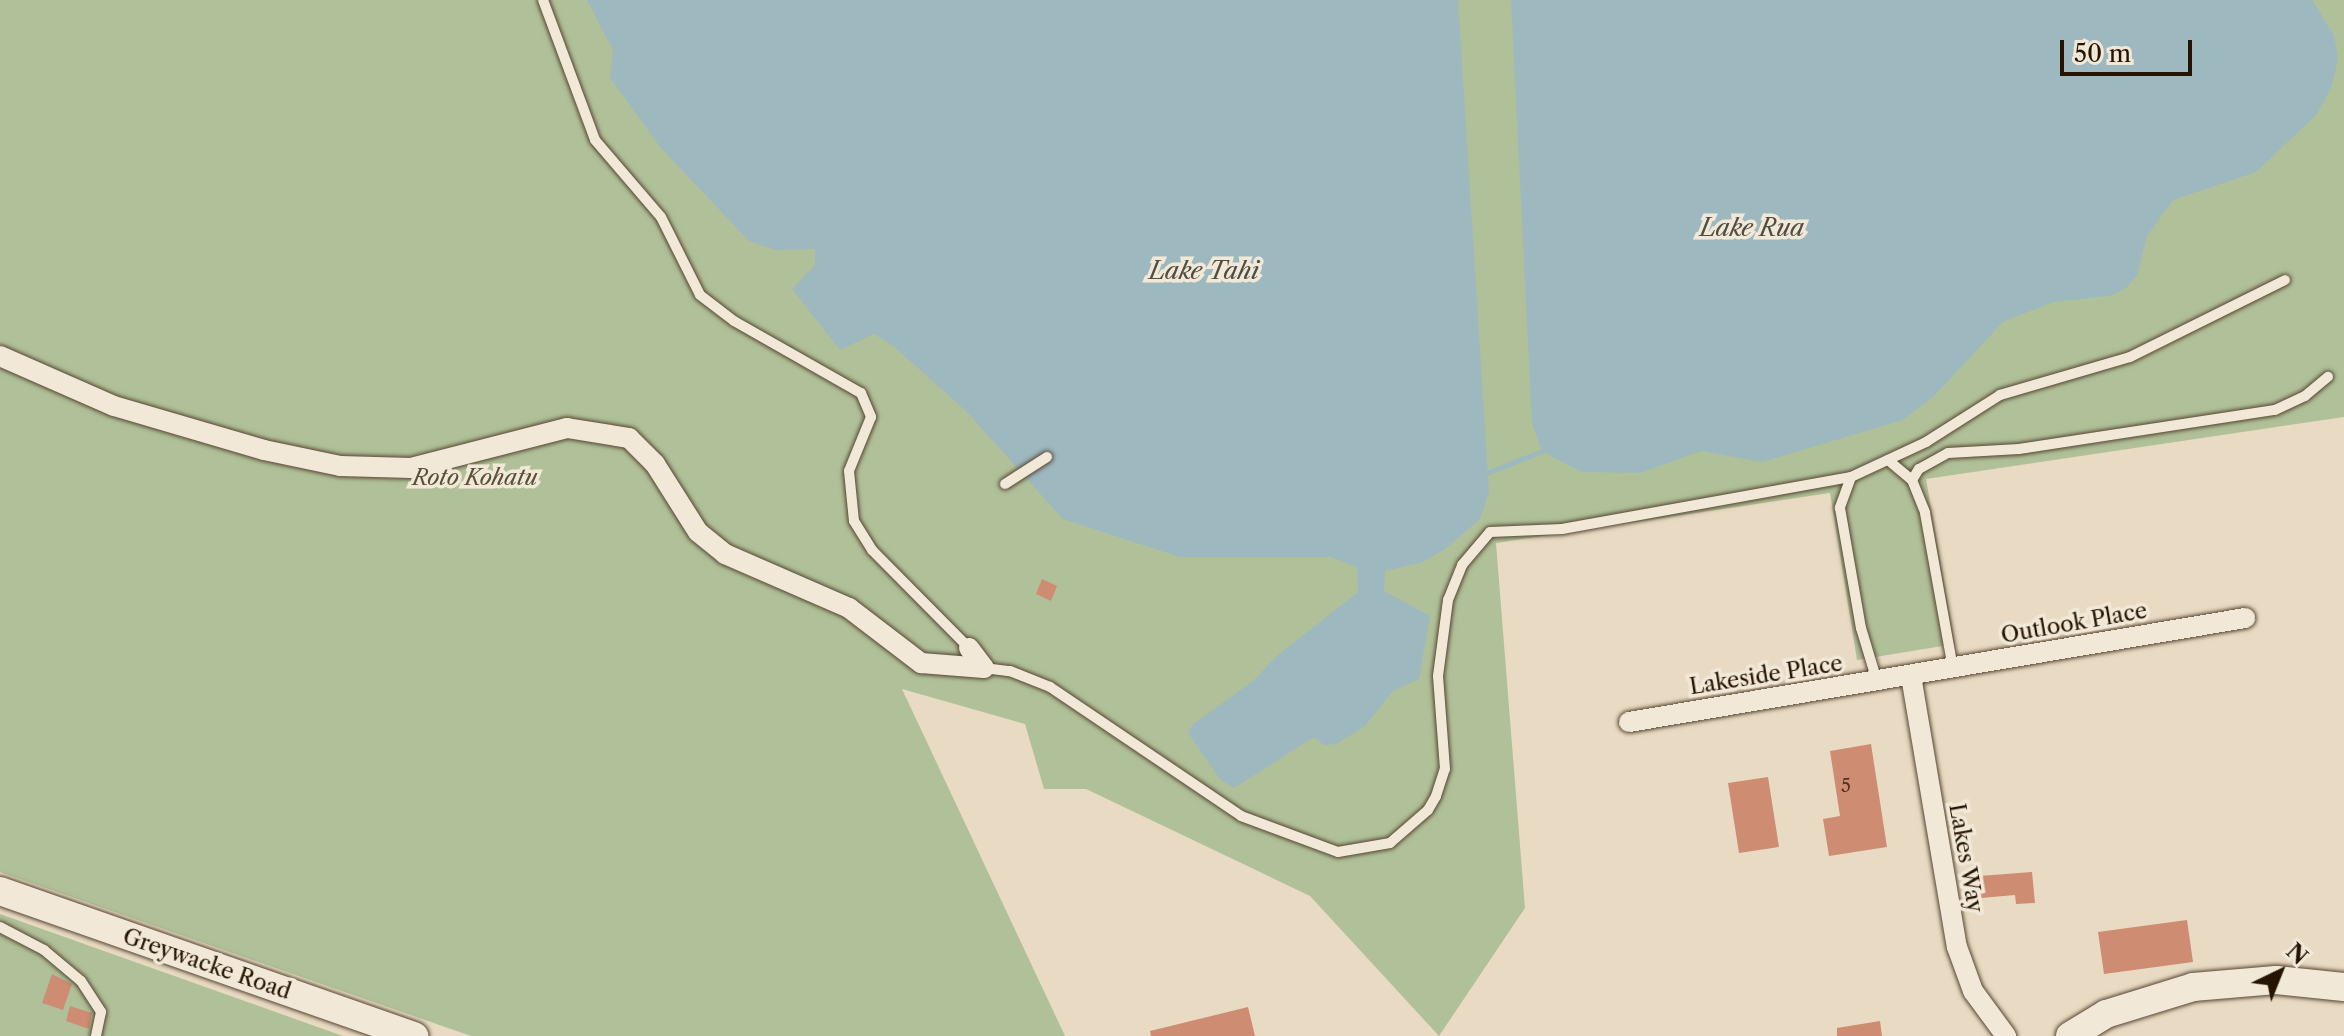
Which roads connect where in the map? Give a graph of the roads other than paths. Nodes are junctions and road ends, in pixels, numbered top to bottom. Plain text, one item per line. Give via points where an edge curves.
1 (543, 0) edge
2 (2285, 280) dead end
3 (0, 356) edge
4 (2328, 377) dead end
5 (1047, 457) dead end
6 (1888, 460) junction
7 (1851, 477) junction
8 (1912, 480) junction
9 (1005, 484) dead end
10 (2245, 618) dead end
11 (969, 648) joint
12 (984, 668) junction
13 (1953, 668) junction
14 (1911, 676) junction
15 (1877, 681) junction
16 (1629, 722) dead end
17 (0, 891) edge
18 (0, 927) edge
19 (2344, 987) edge
20 (96, 1036) edge
21 (414, 1036) edge
22 (2006, 1036) edge
23 (2070, 1036) edge

1 - 11 lane via 595,140 661,217 700,295 734,321 861,393 871,417 849,471 854,521 872,550
2 - 6 lane via 2130,357 2000,395
3 - 12 street via 114,406 302,459 411,468 567,428 629,438 655,464 698,532 725,554 849,608 921,663
4 - 8 lane via 2275,410 2019,449 1948,453 1919,469
5 - 9 lane
6 - 7 lane
6 - 8 lane
7 - 12 lane via 1562,529 1503,529 1479,542 1453,581 1445,614 1438,676 1445,769 1436,796 1428,810 1390,843 1363,850 1338,852 1307,845 1241,816 1050,687 1010,671
7 - 15 lane via 1840,508 1861,628
8 - 13 lane via 1925,513
10 - 13 street, Outlook Place
11 - 12 street
13 - 14 street, Outlook Place
14 - 15 street, Lakeside Place
14 - 22 street, Lakes Way via 1957,947 1973,991
15 - 16 street, Lakeside Place
17 - 21 street, Greywacke Road
18 - 20 lane via 44,950 81,981 101,1012
19 - 23 street via 2276,980 2193,987 2119,1009

